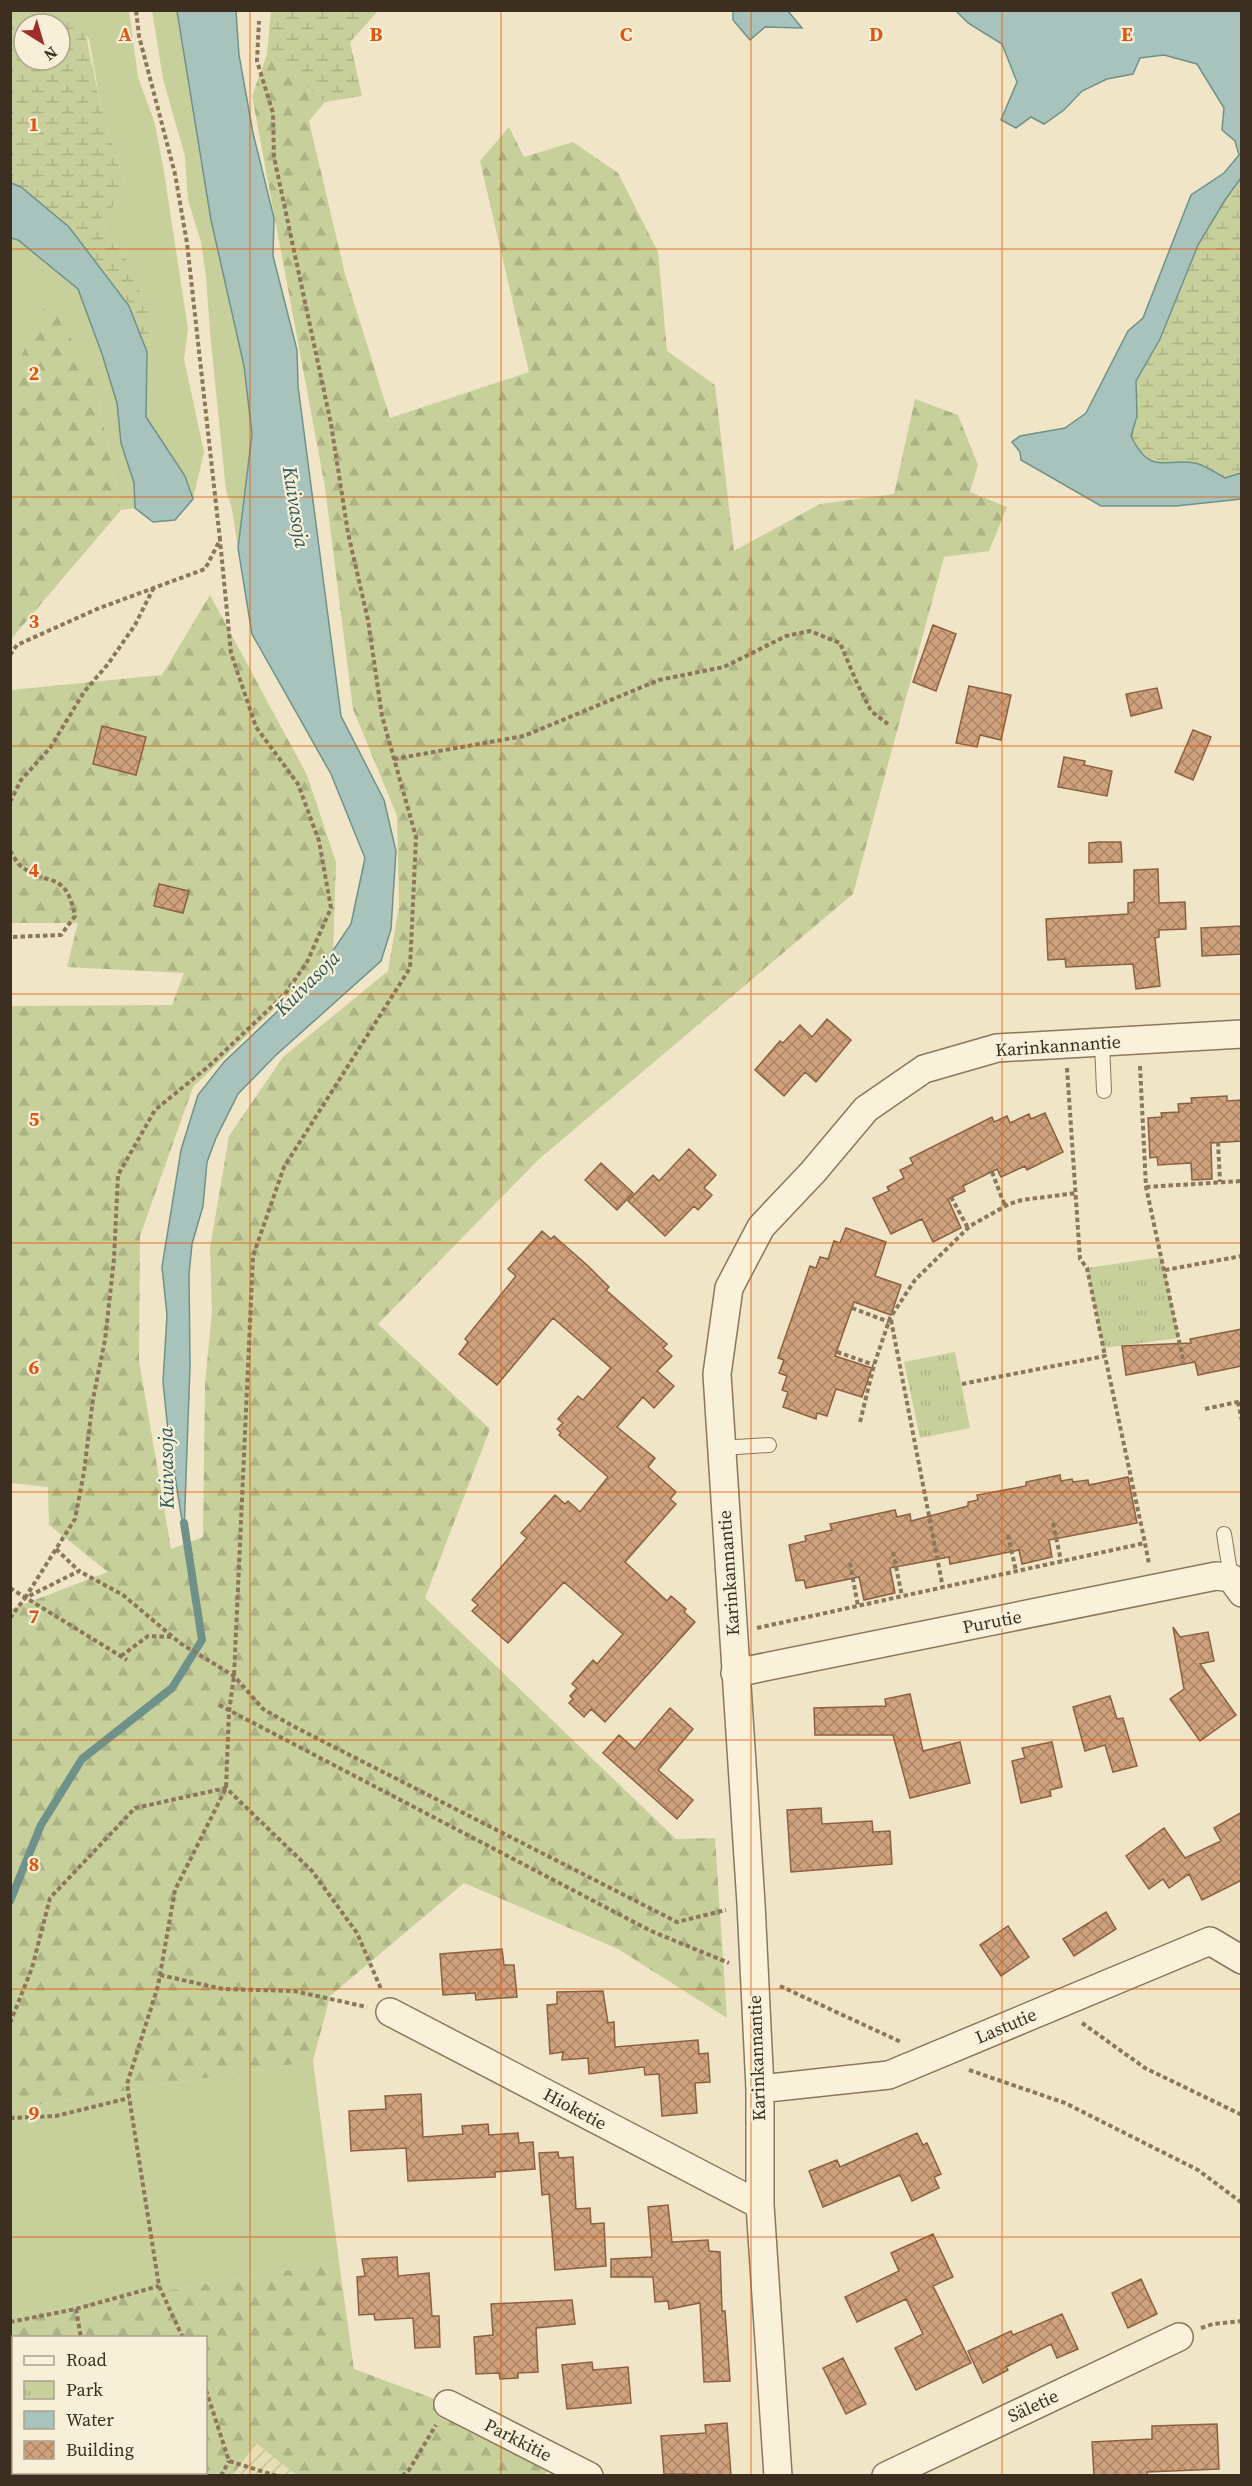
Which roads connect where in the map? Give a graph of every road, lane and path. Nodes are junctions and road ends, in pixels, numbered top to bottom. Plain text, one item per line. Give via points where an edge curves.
1 (136, 10) edge
2 (260, 21) dead end
3 (220, 540) junction
4 (154, 588) junction
5 (10, 655) edge
6 (888, 724) dead end
7 (394, 759) junction
8 (10, 802) edge
9 (10, 851) edge
10 (10, 937) edge
11 (1242, 1034) edge
12 (1138, 1040) junction
13 (1102, 1043) junction
14 (1066, 1044) junction
15 (1104, 1091) dead end
16 (1218, 1142) dead end
17 (993, 1172) dead end
18 (1242, 1181) edge
19 (1220, 1182) junction
20 (1146, 1187) junction
21 (1076, 1193) junction
22 (951, 1197) dead end
23 (1005, 1206) junction
24 (968, 1228) junction
25 (1242, 1256) edge
26 (1165, 1270) junction
27 (852, 1308) dead end
28 (890, 1320) junction
29 (837, 1352) dead end
30 (1105, 1356) junction
31 (1184, 1364) dead end
32 (874, 1365) junction
33 (962, 1384) dead end
34 (1240, 1402) edge
35 (1205, 1409) dead end
36 (1242, 1421) edge
37 (860, 1422) dead end
38 (769, 1445) dead end
39 (721, 1448) junction
40 (1053, 1523) dead end
41 (1224, 1534) dead end
42 (1008, 1535) dead end
43 (1145, 1543) junction
44 (56, 1548) junction
45 (893, 1552) dead end
46 (1062, 1561) junction
47 (850, 1563) dead end
48 (79, 1571) junction
49 (1016, 1571) junction
50 (1236, 1586) edge
51 (10, 1588) edge
52 (943, 1588) junction
53 (1155, 1590) junction
54 (902, 1596) junction
55 (25, 1598) junction
56 (858, 1606) junction
57 (10, 1618) edge
58 (733, 1634) junction
59 (172, 1636) junction
60 (121, 1656) junction
61 (127, 1660) dead end
62 (735, 1673) junction
63 (234, 1676) junction
64 (219, 1705) dead end
65 (229, 1712) junction
66 (226, 1788) junction
67 (751, 1904) junction
68 (1242, 1960) edge
69 (754, 1974) junction
70 (160, 1975) junction
71 (1057, 2005) junction
72 (390, 2012) junction
73 (10, 2023) edge
74 (931, 2057) junction
75 (760, 2089) junction
76 (129, 2098) junction
77 (1242, 2115) edge
78 (10, 2118) edge
79 (1242, 2203) edge
80 (760, 2205) junction
81 (159, 2286) junction
82 (76, 2309) junction
83 (1242, 2321) edge
84 (10, 2322) edge
85 (81, 2336) edge
86 (183, 2336) edge
87 (1179, 2337) joint
88 (207, 2393) edge
89 (448, 2404) joint
90 (229, 2461) junction
91 (221, 2475) edge
92 (277, 2475) edge
93 (402, 2475) edge
94 (589, 2475) edge
95 (778, 2475) edge
96 (886, 2475) edge

1 - 3 path via 139,36 175,174 187,243
2 - 7 path via 257,61 273,113 274,157 331,424 382,716
3 - 4 path via 205,568
3 - 44 path via 231,653 256,727 298,784 319,841 331,908 307,962 285,994 209,1066 155,1110 118,1175 105,1340 84,1472 75,1520
4 - 5 path via 18,645
4 - 8 path via 135,625 84,692 50,748 21,780
6 - 7 path via 872,711 840,643 810,632 786,636 724,667 659,680 524,736
7 - 63 path via 416,837 410,968 284,1167 252,1256
9 - 10 path via 21,866 58,881 72,900 75,916 61,935
11 - 12 street, Karinkannantie
12 - 13 street, Karinkannantie
12 - 20 path
13 - 14 street, Karinkannantie
13 - 15 lane
14 - 21 path
14 - 39 street, Karinkannantie via 997,1048 924,1069 866,1109 761,1227 729,1288 717,1374
16 - 19 path
17 - 23 path
18 - 19 path
19 - 20 path
20 - 26 path
21 - 23 path
21 - 30 path via 1080,1259 1088,1268
22 - 24 path
23 - 24 path
24 - 28 path via 915,1280
25 - 26 path
26 - 31 path
27 - 28 path
28 - 32 path
28 - 52 path
29 - 32 path
30 - 33 path
30 - 43 path
32 - 37 path
34 - 35 path
34 - 36 path
38 - 39 lane
39 - 58 street, Karinkannantie
40 - 46 path
41 - 50 lane
42 - 49 path
43 - 46 path
43 - 53 path
44 - 48 path
44 - 55 path
45 - 54 path
46 - 49 path
47 - 56 path
48 - 55 path
48 - 59 path via 123,1595
49 - 52 path
50 - 53 street, Purutie via 1216,1576
51 - 55 path
52 - 54 path
53 - 62 street, Purutie
54 - 56 path
55 - 57 path
55 - 60 path
56 - 58 path
58 - 62 street, Karinkannantie
59 - 60 path via 148,1636
59 - 63 path
60 - 61 path
62 - 67 street, Karinkannantie
63 - 65 path
63 - 67 path via 272,1714 677,1922
64 - 65 path
65 - 66 path
65 - 69 path via 651,1931
66 - 70 path via 175,1890
66 - 72 path via 312,1871 357,1934
66 - 73 path via 135,1808 50,1898 32,1968
67 - 69 street, Karinkannantie
68 - 71 street, Lastutie via 1210,1941
69 - 74 path
69 - 75 street, Karinkannantie
70 - 72 path via 224,1989 294,1991
70 - 76 path via 127,2084
71 - 74 street, Lastutie
71 - 77 path via 1145,2068
72 - 80 street, Hioketie
74 - 75 street, Lastutie via 889,2074
74 - 79 path via 1065,2103 1198,2170
75 - 80 street, Karinkannantie
76 - 78 path via 56,2116
76 - 81 path
80 - 95 street, Karinkannantie
81 - 82 path
81 - 86 path
82 - 84 path
82 - 85 path
83 - 87 path via 1213,2324
87 - 96 street, Säletie
88 - 90 path
89 - 93 path via 410,2470
89 - 94 street, Parkkitie
90 - 91 path
90 - 92 path

